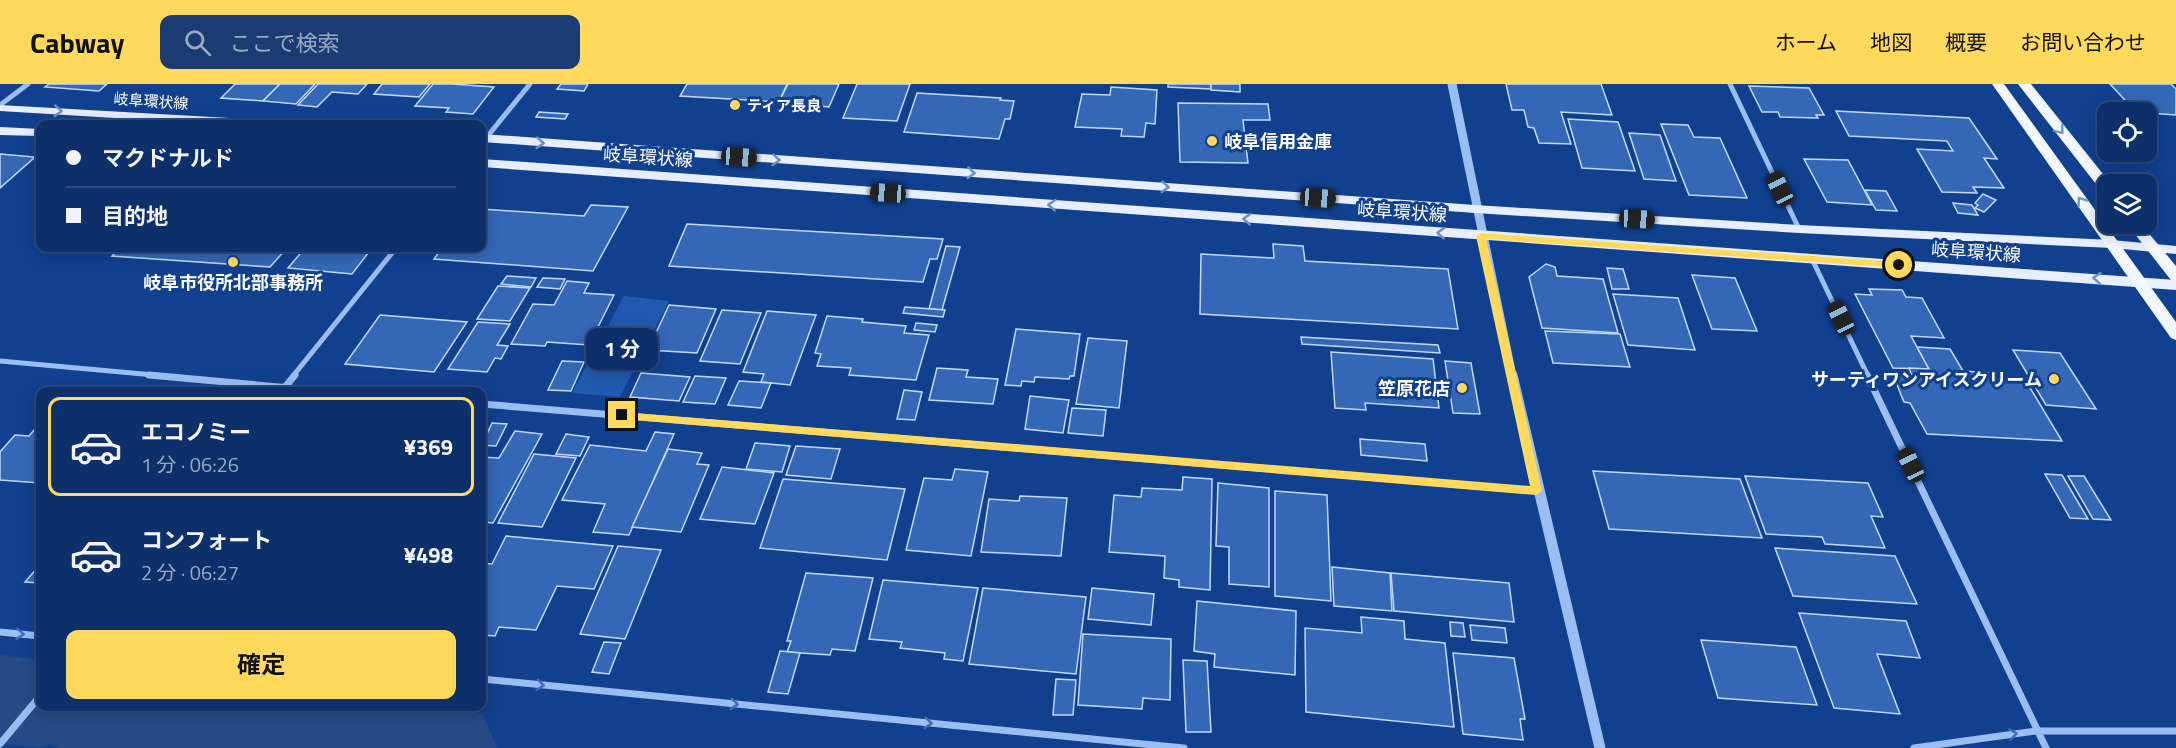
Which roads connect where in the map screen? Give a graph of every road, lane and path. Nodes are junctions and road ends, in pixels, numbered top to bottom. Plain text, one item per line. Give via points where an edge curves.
1 (28, 84) edge
2 (530, 84) edge
3 (1452, 84) edge
4 (1730, 84) edge
5 (1998, 84) edge
6 (2024, 84) edge
7 (0, 106) edge
8 (205, 120) edge
9 (0, 131) edge
10 (36, 133) edge
11 (486, 136) edge
12 (486, 140) edge
13 (486, 163) edge
14 (2097, 176) edge
15 (1476, 209) junction
16 (1799, 229) junction
17 (2141, 234) edge
18 (1481, 236) junction
19 (2112, 244) junction
20 (2152, 247) junction
21 (2176, 250) edge
22 (393, 252) edge
23 (1812, 259) junction
24 (2176, 276) edge
25 (2136, 280) junction
26 (2176, 285) edge
27 (2176, 334) edge
28 (0, 362) edge
29 (262, 387) edge
30 (285, 387) edge
31 (486, 404) edge
32 (1536, 491) junction
33 (0, 632) edge
34 (36, 636) edge
35 (486, 679) edge
36 (36, 701) edge
37 (2176, 731) edge
38 (2038, 733) junction
39 (2, 742) edge
40 (1184, 748) edge
41 (1600, 748) edge
42 (1914, 748) edge
43 (2046, 748) edge

1 - 7 street
2 - 11 street
3 - 15 street
4 - 16 street
19 -> 5 highway
6 -> 14 highway
7 -> 8 main road, 岐阜環状線
9 - 10 main road
12 -> 15 main road, 岐阜環状線
18 -> 13 main road, 岐阜環状線
15 - 16 main road, 岐阜環状線
15 - 18 street
16 - 19 main road, 岐阜環状線
17 - 20 highway
18 - 23 main road, 岐阜環状線
18 - 32 street
19 - 20 main road, 岐阜環状線
19 - 25 highway
20 - 21 main road, 岐阜環状線
20 - 24 highway
22 - 30 street
25 -> 23 main road, 岐阜環状線
23 - 38 street
25 - 26 main road, 岐阜環状線
25 - 27 highway
28 - 29 street
31 - 32 street
32 - 41 street
33 -> 34 street
35 -> 40 street
36 - 39 street
37 - 38 street
42 -> 38 street
38 - 43 street

